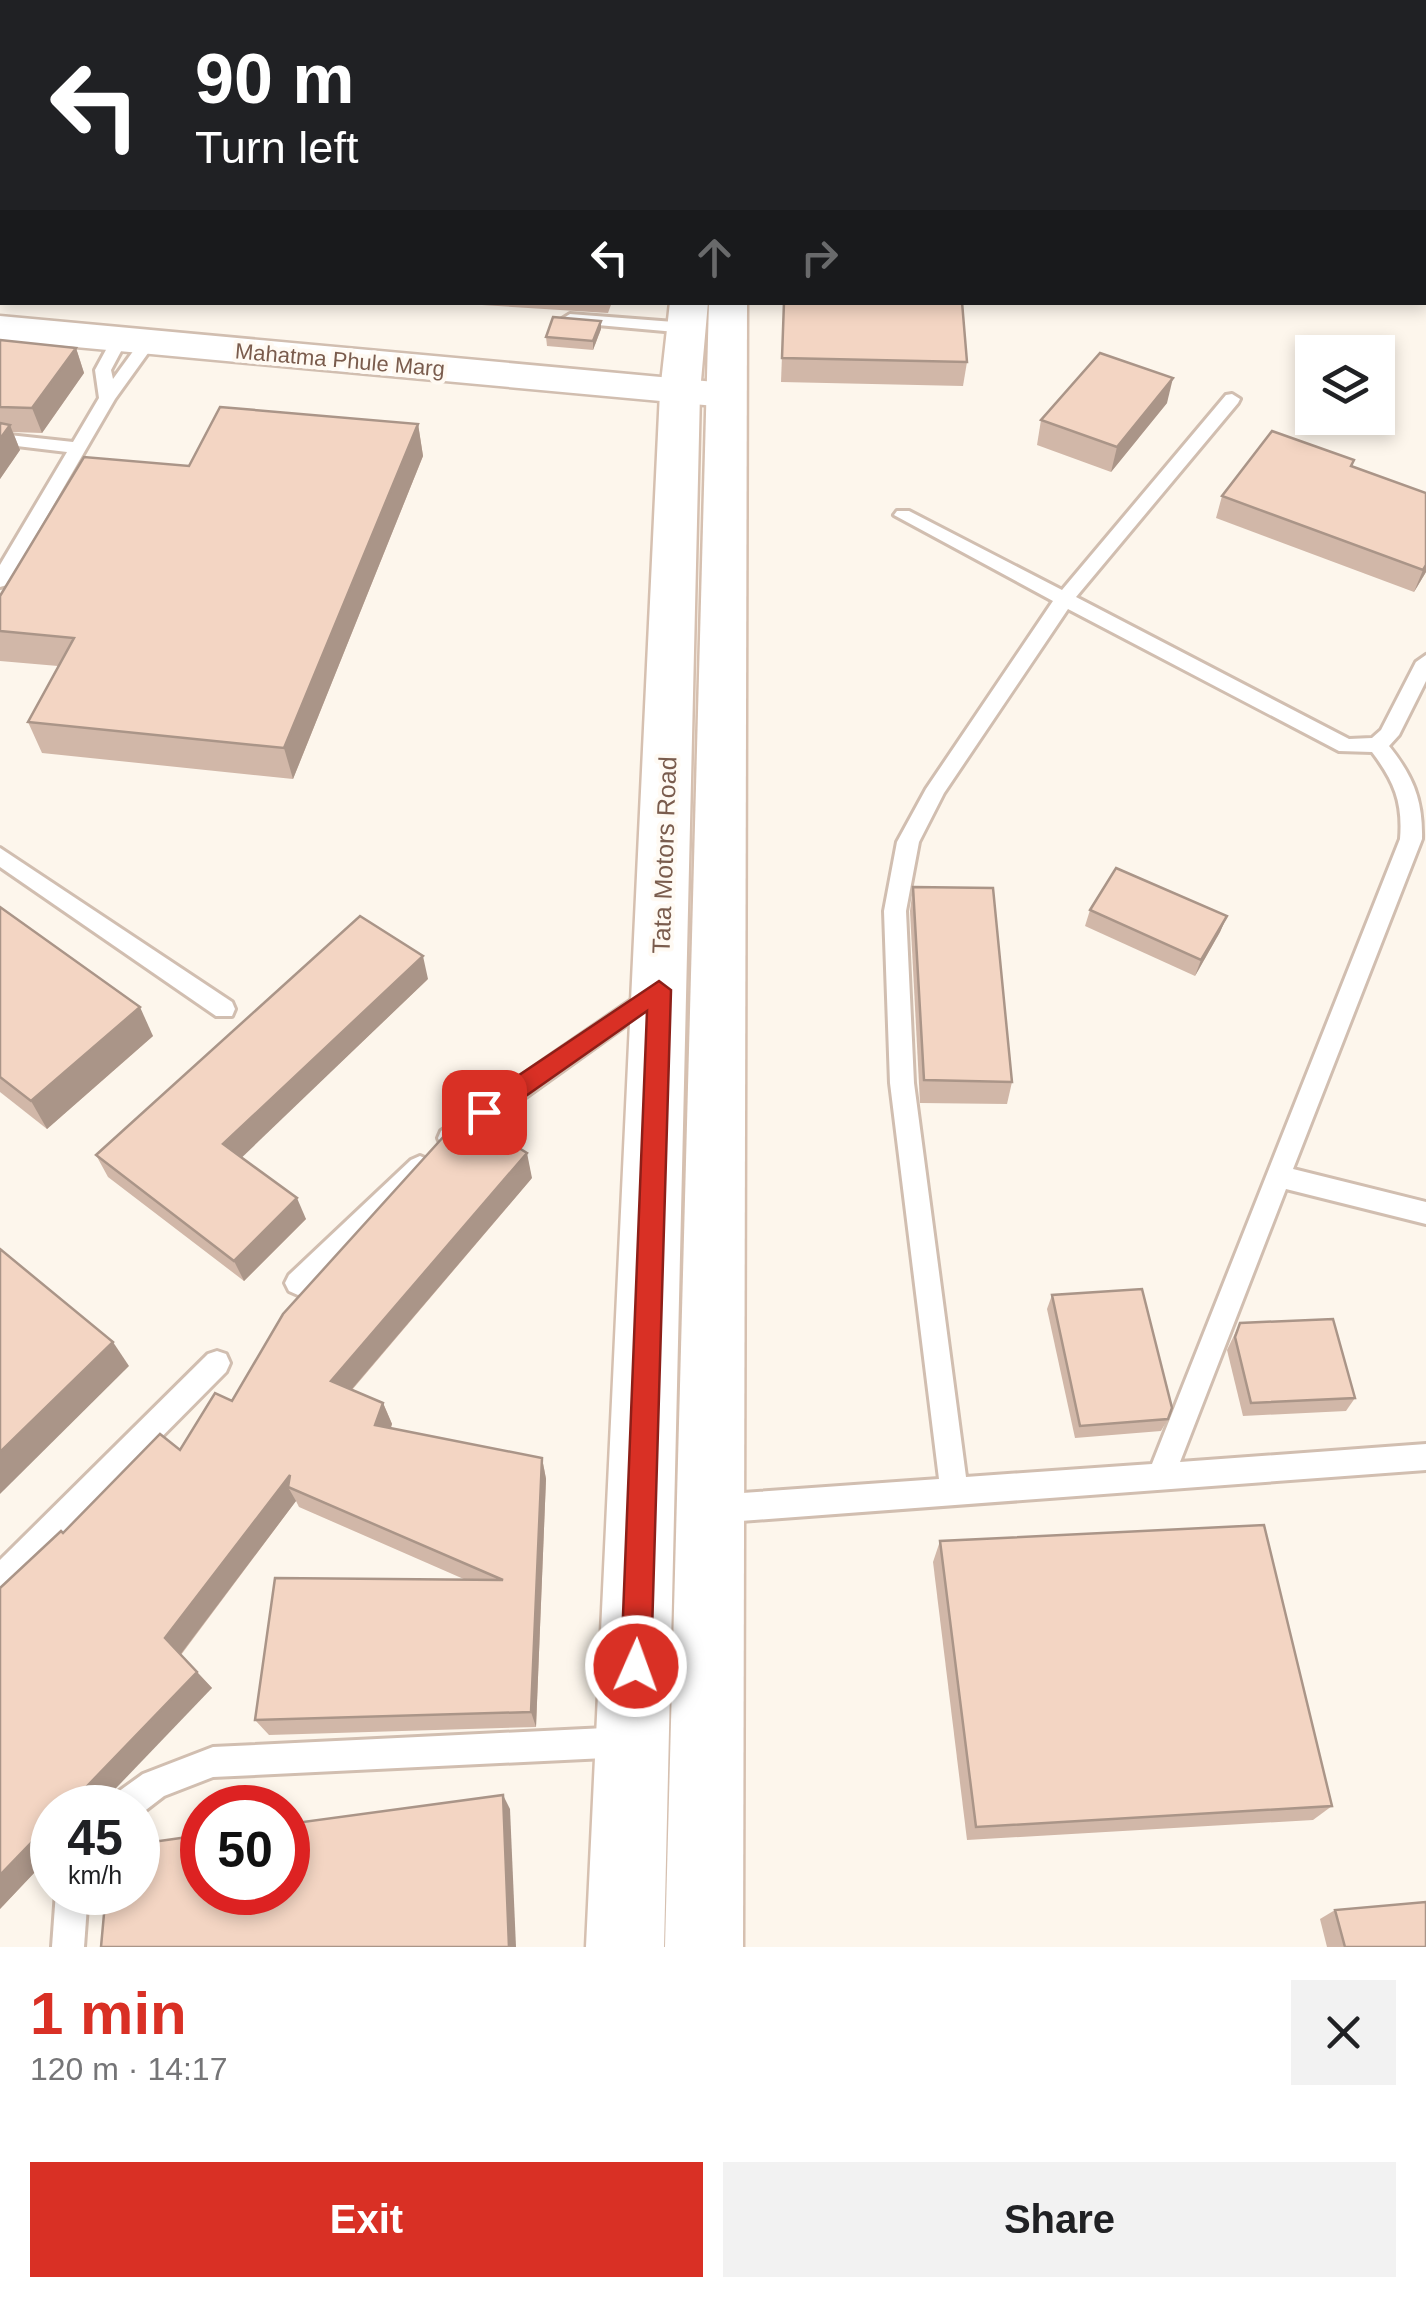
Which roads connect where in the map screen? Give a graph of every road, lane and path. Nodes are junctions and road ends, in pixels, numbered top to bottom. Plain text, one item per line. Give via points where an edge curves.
1 (701, 311) edge
2 (553, 318) edge
3 (0, 328) edge
4 (133, 341) junction
5 (703, 394) junction
6 (107, 398) junction
7 (1232, 399) dead end
8 (0, 439) edge
9 (78, 448) junction
10 (903, 516) dead end
11 (0, 536) edge
12 (24, 539) junction
13 (0, 581) edge
14 (1064, 600) junction
15 (1426, 662) edge
16 (1377, 745) junction
17 (0, 856) edge
18 (659, 990) junction
19 (224, 1010) dead end
20 (1276, 1176) junction
21 (1426, 1213) edge
22 (298, 1283) dead end
23 (217, 1364) dead end
24 (1426, 1457) edge
25 (1160, 1477) junction
26 (954, 1491) junction
27 (710, 1509) junction
28 (0, 1580) edge
29 (633, 1742) junction
30 (154, 1785) edge
31 (70, 1915) edge
32 (68, 1947) edge
33 (624, 1947) edge
34 (704, 1947) edge

1 - 2 lane
1 - 5 main road
3 - 4 main road, Mahatma Phule Marg
4 - 5 main road, Mahatma Phule Marg
4 - 6 lane
4 - 6 lane via 103,370
5 - 18 main road, Tata Motors Road
5 - 27 main road
6 - 9 lane
7 - 14 lane
8 - 9 lane
9 - 12 lane
10 - 14 lane
11 - 12 lane
12 - 13 lane
14 - 16 lane via 1329,739
14 - 26 lane via 936,789 908,842 895,912 902,1084
15 - 16 lane
16 - 20 lane via 1409,786 1411,839
17 - 19 lane
18 - 22 lane via 459,1130
18 - 29 main road, Tata Motors Road
20 - 21 lane
20 - 25 lane
23 - 28 lane
24 - 25 lane
25 - 26 lane
26 - 27 lane
27 - 34 main road
29 - 30 lane via 212,1762
29 - 33 main road, Tata Motors Road
31 - 32 lane

